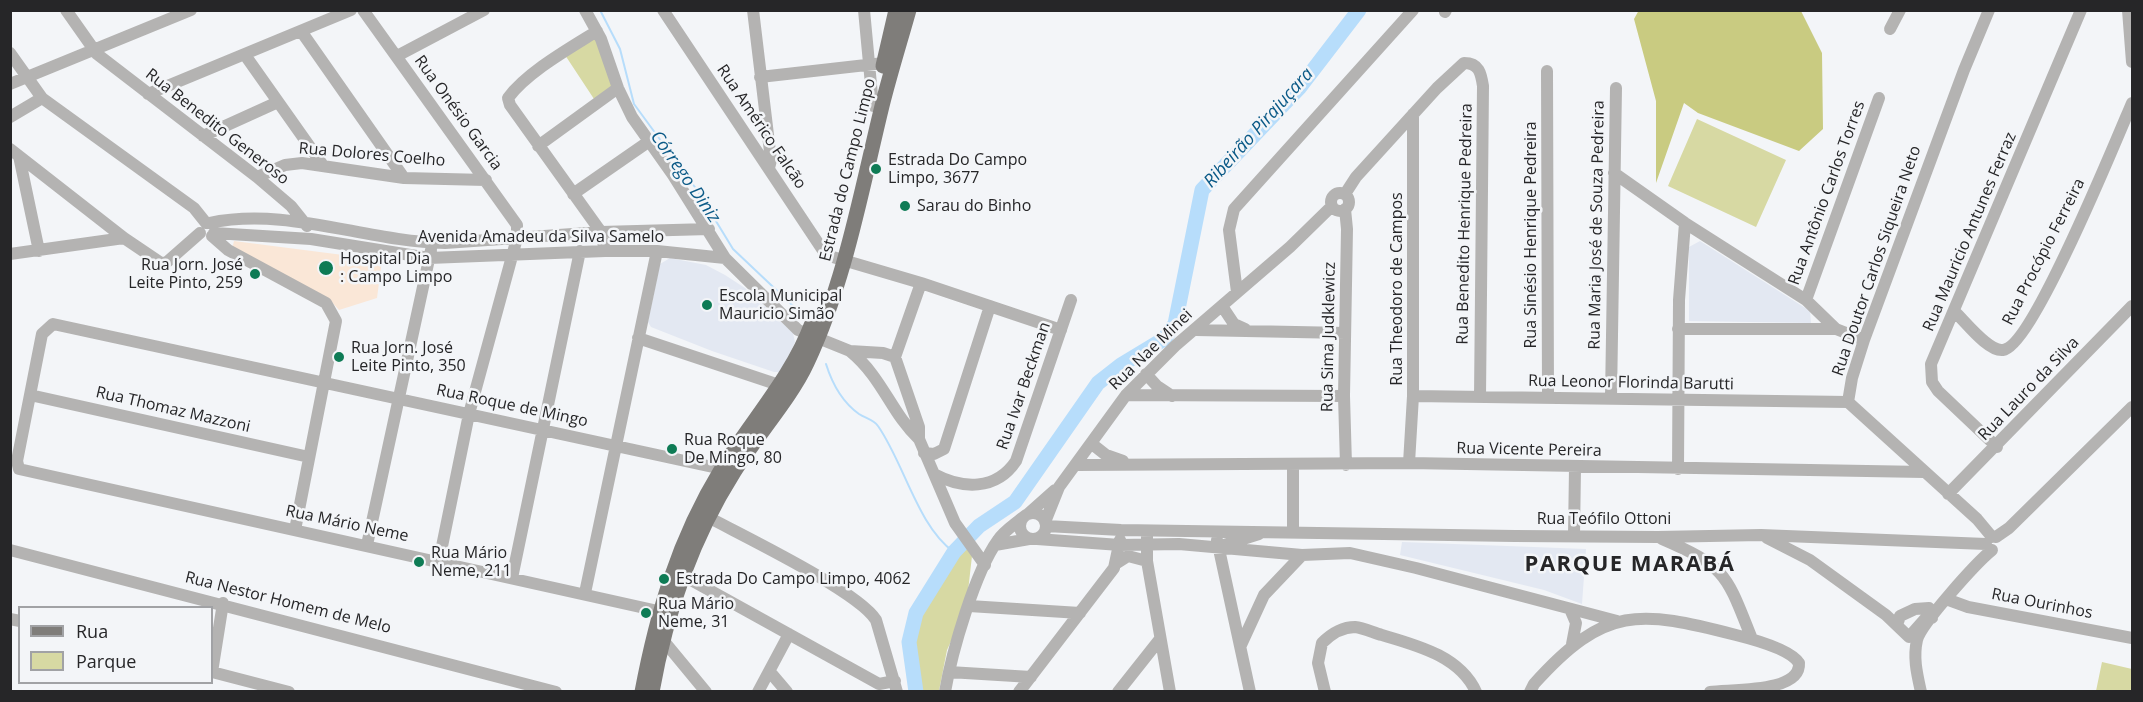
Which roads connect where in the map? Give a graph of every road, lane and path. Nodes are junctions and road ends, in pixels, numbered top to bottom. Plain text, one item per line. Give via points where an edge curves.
1 (66, 10) edge
2 (191, 10) edge
3 (351, 10) edge
4 (363, 10) edge
5 (484, 10) edge
6 (585, 10) edge
7 (663, 10) edge
8 (753, 10) edge
9 (864, 10) edge
10 (896, 10) edge
11 (909, 10) edge
12 (1413, 10) edge
13 (1900, 10) edge
14 (1989, 10) edge
15 (2081, 10) edge
16 (2128, 10) edge
17 (1890, 29) dead end
18 (301, 31) junction
19 (597, 31) junction
20 (92, 49) junction
21 (10, 53) edge
22 (245, 55) junction
23 (397, 56) junction
24 (2133, 62) edge
25 (876, 64) junction
26 (1547, 71) dead end
27 (760, 76) junction
28 (27, 77) junction
29 (10, 84) edge
30 (618, 88) junction
31 (1616, 88) dead end
32 (148, 94) junction
33 (42, 98) junction
34 (1879, 98) dead end
35 (278, 102) junction
36 (2133, 103) edge
37 (1413, 114) junction
38 (10, 117) edge
39 (203, 136) junction
40 (648, 142) junction
41 (538, 146) junction
42 (15, 152) edge
43 (322, 164) junction
44 (769, 168) junction
45 (1614, 173) junction
46 (257, 177) junction
47 (404, 178) junction
48 (486, 180) junction
49 (573, 194) junction
50 (1338, 208) junction
51 (1685, 223) junction
52 (306, 224) junction
53 (709, 229) junction
54 (208, 230) junction
55 (601, 232) junction
56 (231, 235) junction
57 (124, 238) junction
58 (517, 238) junction
59 (311, 239) junction
60 (432, 243) junction
61 (228, 250) junction
62 (39, 251) junction
63 (580, 251) junction
64 (604, 251) junction
65 (657, 251) junction
66 (10, 254) edge
67 (512, 255) junction
68 (429, 258) junction
69 (725, 258) junction
70 (839, 259) junction
71 (1234, 267) junction
72 (1257, 276) junction
73 (921, 283) junction
74 (1237, 292) junction
75 (1071, 300) dead end
76 (1806, 300) junction
77 (990, 306) junction
78 (1222, 306) junction
79 (2133, 306) edge
80 (1954, 311) junction
81 (1836, 328) junction
82 (1678, 329) junction
83 (1061, 330) junction
84 (1196, 330) junction
85 (1258, 332) junction
86 (1345, 333) junction
87 (812, 337) junction
88 (638, 338) junction
89 (1864, 340) junction
90 (850, 351) junction
91 (895, 357) junction
92 (1146, 374) junction
93 (323, 382) junction
94 (779, 385) junction
95 (30, 395) junction
96 (1126, 395) junction
97 (1173, 396) junction
98 (1344, 396) junction
99 (1413, 396) junction
100 (1480, 397) junction
101 (399, 398) junction
102 (1548, 398) junction
103 (1611, 398) junction
104 (1677, 402) junction
105 (1848, 402) junction
106 (2133, 407) edge
107 (469, 414) junction
108 (543, 429) junction
109 (919, 440) junction
110 (1092, 444) junction
111 (614, 445) junction
112 (1997, 447) junction
113 (924, 453) junction
114 (309, 457) junction
115 (1133, 464) junction
116 (1293, 464) junction
117 (1409, 464) junction
118 (1077, 465) junction
119 (1346, 465) junction
120 (1575, 468) junction
121 (722, 469) junction
122 (1678, 469) junction
123 (1924, 472) junction
124 (934, 474) junction
125 (1059, 487) junction
126 (1948, 494) junction
127 (1025, 516) junction
128 (708, 517) junction
129 (1973, 518) junction
130 (1046, 524) junction
131 (1147, 529) junction
132 (295, 530) junction
133 (1121, 530) junction
134 (1222, 530) junction
135 (1266, 531) junction
136 (1293, 532) junction
137 (1574, 535) junction
138 (1761, 535) junction
139 (1658, 537) junction
140 (1818, 537) junction
141 (1033, 539) junction
142 (1243, 540) junction
143 (1960, 542) junction
144 (1101, 544) junction
145 (1147, 544) junction
146 (367, 545) junction
147 (1120, 545) junction
148 (1991, 545) junction
149 (1217, 548) junction
150 (10, 550) edge
151 (1265, 552) junction
152 (990, 555) junction
153 (1302, 555) junction
154 (1810, 560) junction
155 (439, 561) junction
156 (1147, 561) junction
157 (1116, 564) junction
158 (681, 575) junction
159 (512, 578) junction
160 (585, 593) junction
161 (1946, 599) junction
162 (223, 603) junction
163 (969, 606) junction
164 (1570, 609) junction
165 (665, 612) junction
166 (1080, 613) junction
167 (1930, 613) junction
168 (1617, 621) junction
169 (1898, 626) junction
170 (789, 634) junction
171 (1909, 637) junction
172 (2133, 638) edge
173 (1160, 639) junction
174 (1752, 639) junction
175 (663, 640) junction
176 (1572, 644) junction
177 (1241, 645) junction
178 (213, 666) edge
179 (1916, 669) junction
180 (213, 672) edge
181 (770, 672) junction
182 (949, 672) junction
183 (1031, 676) junction
184 (890, 687) edge
185 (1325, 691) edge
186 (1921, 691) edge
187 (289, 692) edge
188 (556, 692) edge
189 (642, 692) edge
190 (652, 692) edge
191 (706, 692) edge
192 (758, 692) edge
193 (787, 692) edge
194 (945, 692) edge
195 (1019, 692) edge
196 (1118, 692) edge
197 (1170, 692) edge
198 (1250, 692) edge
199 (1476, 692) edge
200 (1530, 692) edge
201 (1710, 692) edge

1 - 20 street, Rua Benedito Generoso
2 - 20 street
3 - 18 street
4 - 23 street, Rua Onésio Garcia
5 - 23 street
6 - 19 street
7 - 44 street, Rua Américo Falcão
8 - 27 street
9 - 25 street
10 - 25 main road, Estrada do Campo Limpo
11 - 70 main road, Estrada do Campo Limpo
12 - 71 street via 1234,209 1229,230
13 - 17 street
14 - 89 street, Rua Doutor Carlos Siqueira Neto
15 - 80 street, Rua Mauricio Antunes Ferraz
16 - 24 street
18 - 22 street
18 - 47 street
19 - 30 street
19 - 41 street via 508,98
20 - 28 street
20 - 32 street, Rua Benedito Generoso
21 - 28 street
22 - 32 street
22 - 35 street
23 - 48 street, Rua Onésio Garcia
25 - 27 street
25 - 70 main road, Estrada do Campo Limpo via 873,106
26 - 102 street, Rua Sinésio Henrique Pedreira
27 - 44 street
28 - 29 street
28 - 33 street
30 - 40 street
30 - 41 street
31 - 45 street, Rua Maria José de Souza Pedreira
32 - 39 street, Rua Benedito Generoso
33 - 38 street
33 - 54 street via 194,208
34 - 76 street, Rua Antônio Carlos Torres
35 - 39 street
35 - 43 street
36 - 80 street, Rua Procópio Ferreira via 2055,273 2022,335 2006,350 1990,347
37 - 50 street, Rua Sima Judklewicz via 1356,177 1345,194 1349,202
37 - 99 street, Rua Theodoro de Campos
37 - 100 street, Rua Benedito Henrique Pedreira via 1464,63 1480,71
39 - 46 street, Rua Benedito Generoso
40 - 49 street
40 - 53 street
41 - 49 street
42 - 57 street
42 - 62 street
43 - 46 street, Rua Dolores Coelho via 285,165
43 - 47 street, Rua Dolores Coelho
44 - 70 street, Rua Américo Falcão via 826,255
45 - 51 street
45 - 103 street, Rua Maria José de Souza Pedreira
46 - 52 street, Rua Benedito Generoso
47 - 48 street, Rua Dolores Coelho
48 - 58 street, Rua Onésio Garcia via 514,219
49 - 55 street
50 - 72 street, Rua Nae Minei
50 - 86 street, Rua Sima Judklewicz via 1347,229
51 - 76 street
51 - 82 street
52 - 54 street, Avenida Amadeu da Silva Samelo via 253,216
52 - 59 street, Rua Benedito Generoso
52 - 60 street, Avenida Amadeu da Silva Samelo
53 - 55 street, Avenida Amadeu da Silva Samelo
53 - 69 street
54 - 56 street, Avenida Amadeu da Silva Samelo
54 - 57 street via 167,262 160,262
54 - 61 street
55 - 58 street, Avenida Amadeu da Silva Samelo
55 - 64 street
56 - 59 street, Avenida Amadeu da Silva Samelo
56 - 61 street
57 - 62 street
58 - 60 street, Avenida Amadeu da Silva Samelo
58 - 67 street
59 - 68 street, Avenida Amadeu da Silva Samelo
60 - 68 street
61 - 93 street via 326,303 332,311 336,321
62 - 66 street
63 - 64 street, Avenida Amadeu da Silva Samelo
63 - 67 street, Avenida Amadeu da Silva Samelo
63 - 108 street
64 - 65 street, Avenida Amadeu da Silva Samelo
65 - 69 street, Avenida Amadeu da Silva Samelo
65 - 88 street
67 - 68 street, Avenida Amadeu da Silva Samelo
67 - 107 street
68 - 101 street
69 - 87 street via 798,330
70 - 73 street
70 - 87 main road, Estrada do Campo Limpo
71 - 72 street via 1243,276
71 - 74 street
72 - 74 street, Rua Nae Minei
73 - 77 street
73 - 91 street
74 - 78 street, Rua Nae Minei
75 - 83 street, Rua Ivar Beckman
76 - 81 street
77 - 83 street
77 - 113 street via 944,449
78 - 84 street, Rua Nae Minei
78 - 85 street via 1234,324
79 - 112 street, Rua Lauro da Silva
80 - 112 street, Rua Mauricio Antunes Ferraz via 1931,364 1932,382
81 - 82 street
81 - 89 street
82 - 104 street
83 - 124 street, Rua Ivar Beckman via 1010,470 974,486
84 - 85 street
84 - 92 street, Rua Nae Minei
85 - 86 street
86 - 98 street, Rua Sima Judklewicz
87 - 90 street
87 - 94 main road, Estrada do Campo Limpo
87 - 128 main road, Estrada do Campo Limpo via 806,365
88 - 94 street
88 - 111 street
89 - 105 street, Rua Doutor Carlos Siqueira Neto
90 - 91 street
90 - 109 street via 874,374
91 - 109 street via 919,427
92 - 96 street, Rua Nae Minei
92 - 97 street
93 - 95 street, Rua Roque de Mingo via 53,324 42,334
93 - 101 street, Rua Roque de Mingo
93 - 114 street
94 - 121 main road, Estrada do Campo Limpo
95 - 114 street, Rua Thomaz Mazzoni
95 - 132 street, Rua Mário Neme via 17,468
96 - 97 street
96 - 110 street, Rua Nae Minei
97 - 98 street
98 - 119 street, Rua Sima Judklewicz
99 - 100 street, Rua Leonor Florinda Barutti
99 - 117 street, Rua Theodoro de Campos
100 - 102 street, Rua Leonor Florinda Barutti
101 - 107 street, Rua Roque de Mingo
101 - 146 street
102 - 103 street, Rua Leonor Florinda Barutti
103 - 104 street, Rua Leonor Florinda Barutti
104 - 105 street, Rua Leonor Florinda Barutti
104 - 122 street
105 - 123 street, Rua Doutor Carlos Siqueira Neto
106 - 148 street
107 - 108 street, Rua Roque de Mingo
107 - 155 street
108 - 111 street, Rua Roque de Mingo
108 - 159 street
109 - 113 street
110 - 115 street, Rua Vicente Pereira via 1113,459
110 - 118 street, Rua Nae Minei
111 - 121 street, Rua Roque de Mingo
111 - 160 street
112 - 126 street, Rua Lauro da Silva
113 - 124 street
114 - 132 street
115 - 116 street, Rua Vicente Pereira
115 - 118 street, Rua Vicente Pereira
116 - 119 street, Rua Vicente Pereira
116 - 136 street
117 - 119 street, Rua Vicente Pereira
117 - 120 street, Rua Vicente Pereira
118 - 125 street, Rua Nae Minei
120 - 122 street, Rua Vicente Pereira
120 - 137 street
121 - 165 main road, Estrada do Campo Limpo via 683,541
122 - 123 street, Rua Vicente Pereira
123 - 126 street, Rua Doutor Carlos Siqueira Neto
124 - 152 street via 962,534
125 - 127 street, Rua Nae Minei
125 - 130 street, Rua Nae Minei
126 - 129 street, Rua Doutor Carlos Siqueira Neto
127 - 130 street via 1036,513
127 - 141 street via 1020,530
127 - 152 street, Rua Nae Minei
128 - 158 main road, Estrada do Campo Limpo
128 - 184 street via 870,610 876,620
129 - 143 street via 1971,532
129 - 148 street, Rua Doutor Carlos Siqueira Neto
130 - 133 street, Rua Teófilo Ottoni
130 - 141 street via 1043,534
131 - 133 street, Rua Teófilo Ottoni
131 - 134 street, Rua Teófilo Ottoni
131 - 145 street
132 - 146 street, Rua Mário Neme
133 - 147 street
134 - 135 street, Rua Teófilo Ottoni
134 - 142 street, Rua Teófilo Ottoni
134 - 149 street
135 - 136 street, Rua Teófilo Ottoni
135 - 142 street, Rua Teófilo Ottoni
136 - 137 street, Rua Teófilo Ottoni
137 - 139 street, Rua Teófilo Ottoni
138 - 139 street, Rua Teófilo Ottoni
138 - 140 street
138 - 154 street, Rua Teófilo Ottoni
139 - 174 street via 1716,567 1732,591
140 - 143 street
140 - 154 street via 1809,547
141 - 144 street, Rua Teófilo Ottoni
141 - 152 street, Rua Teófilo Ottoni
142 - 149 street, Rua Teófilo Ottoni
142 - 151 street, Rua Teófilo Ottoni
143 - 148 street
144 - 147 street, Rua Teófilo Ottoni
144 - 157 street via 1111,552
145 - 147 street, Rua Teófilo Ottoni
145 - 149 street, Rua Teófilo Ottoni
145 - 156 street
146 - 155 street, Rua Mário Neme
147 - 157 street
148 - 161 street
149 - 151 street, Rua Teófilo Ottoni
149 - 177 street
150 - 162 street, Rua Nestor Homem de Melo
151 - 153 street, Rua Teófilo Ottoni
152 - 163 street
153 - 164 street, Rua Teófilo Ottoni via 1350,553 1374,557
153 - 177 street via 1264,595
154 - 169 street, Rua Teófilo Ottoni
155 - 159 street, Rua Mário Neme
156 - 157 street via 1128,556
156 - 173 street
157 - 166 street
158 - 165 main road, Estrada do Campo Limpo
158 - 170 street
159 - 160 street, Rua Mário Neme
160 - 165 street, Rua Mário Neme
161 - 167 street
161 - 172 street, Rua Ourinhos via 1968,607
162 - 178 street
162 - 188 street, Rua Nestor Homem de Melo
163 - 166 street
163 - 182 street
164 - 168 street, Rua Teófilo Ottoni
164 - 176 street via 1576,623
165 - 175 main road, Estrada do Campo Limpo
165 - 189 main road, Estrada do Campo Limpo
166 - 183 street
167 - 169 street via 1908,612 1900,616
167 - 171 street via 1915,624
167 - 179 street via 1918,637
168 - 174 street via 1673,619
168 - 176 street
169 - 171 street, Rua Teófilo Ottoni
170 - 181 street
170 - 184 street
171 - 179 street via 1908,653
173 - 196 street
173 - 197 street
174 - 201 street via 1796,658 1799,669 1794,679 1780,685
175 - 190 main road, Estrada do Campo Limpo
175 - 191 street
176 - 200 street
177 - 198 street
179 - 186 street
180 - 187 street
181 - 192 street
181 - 193 street
182 - 183 street
182 - 194 street
183 - 195 street
185 - 199 street via 1318,663 1322,643 1340,630 1356,627 1412,644 1450,662

